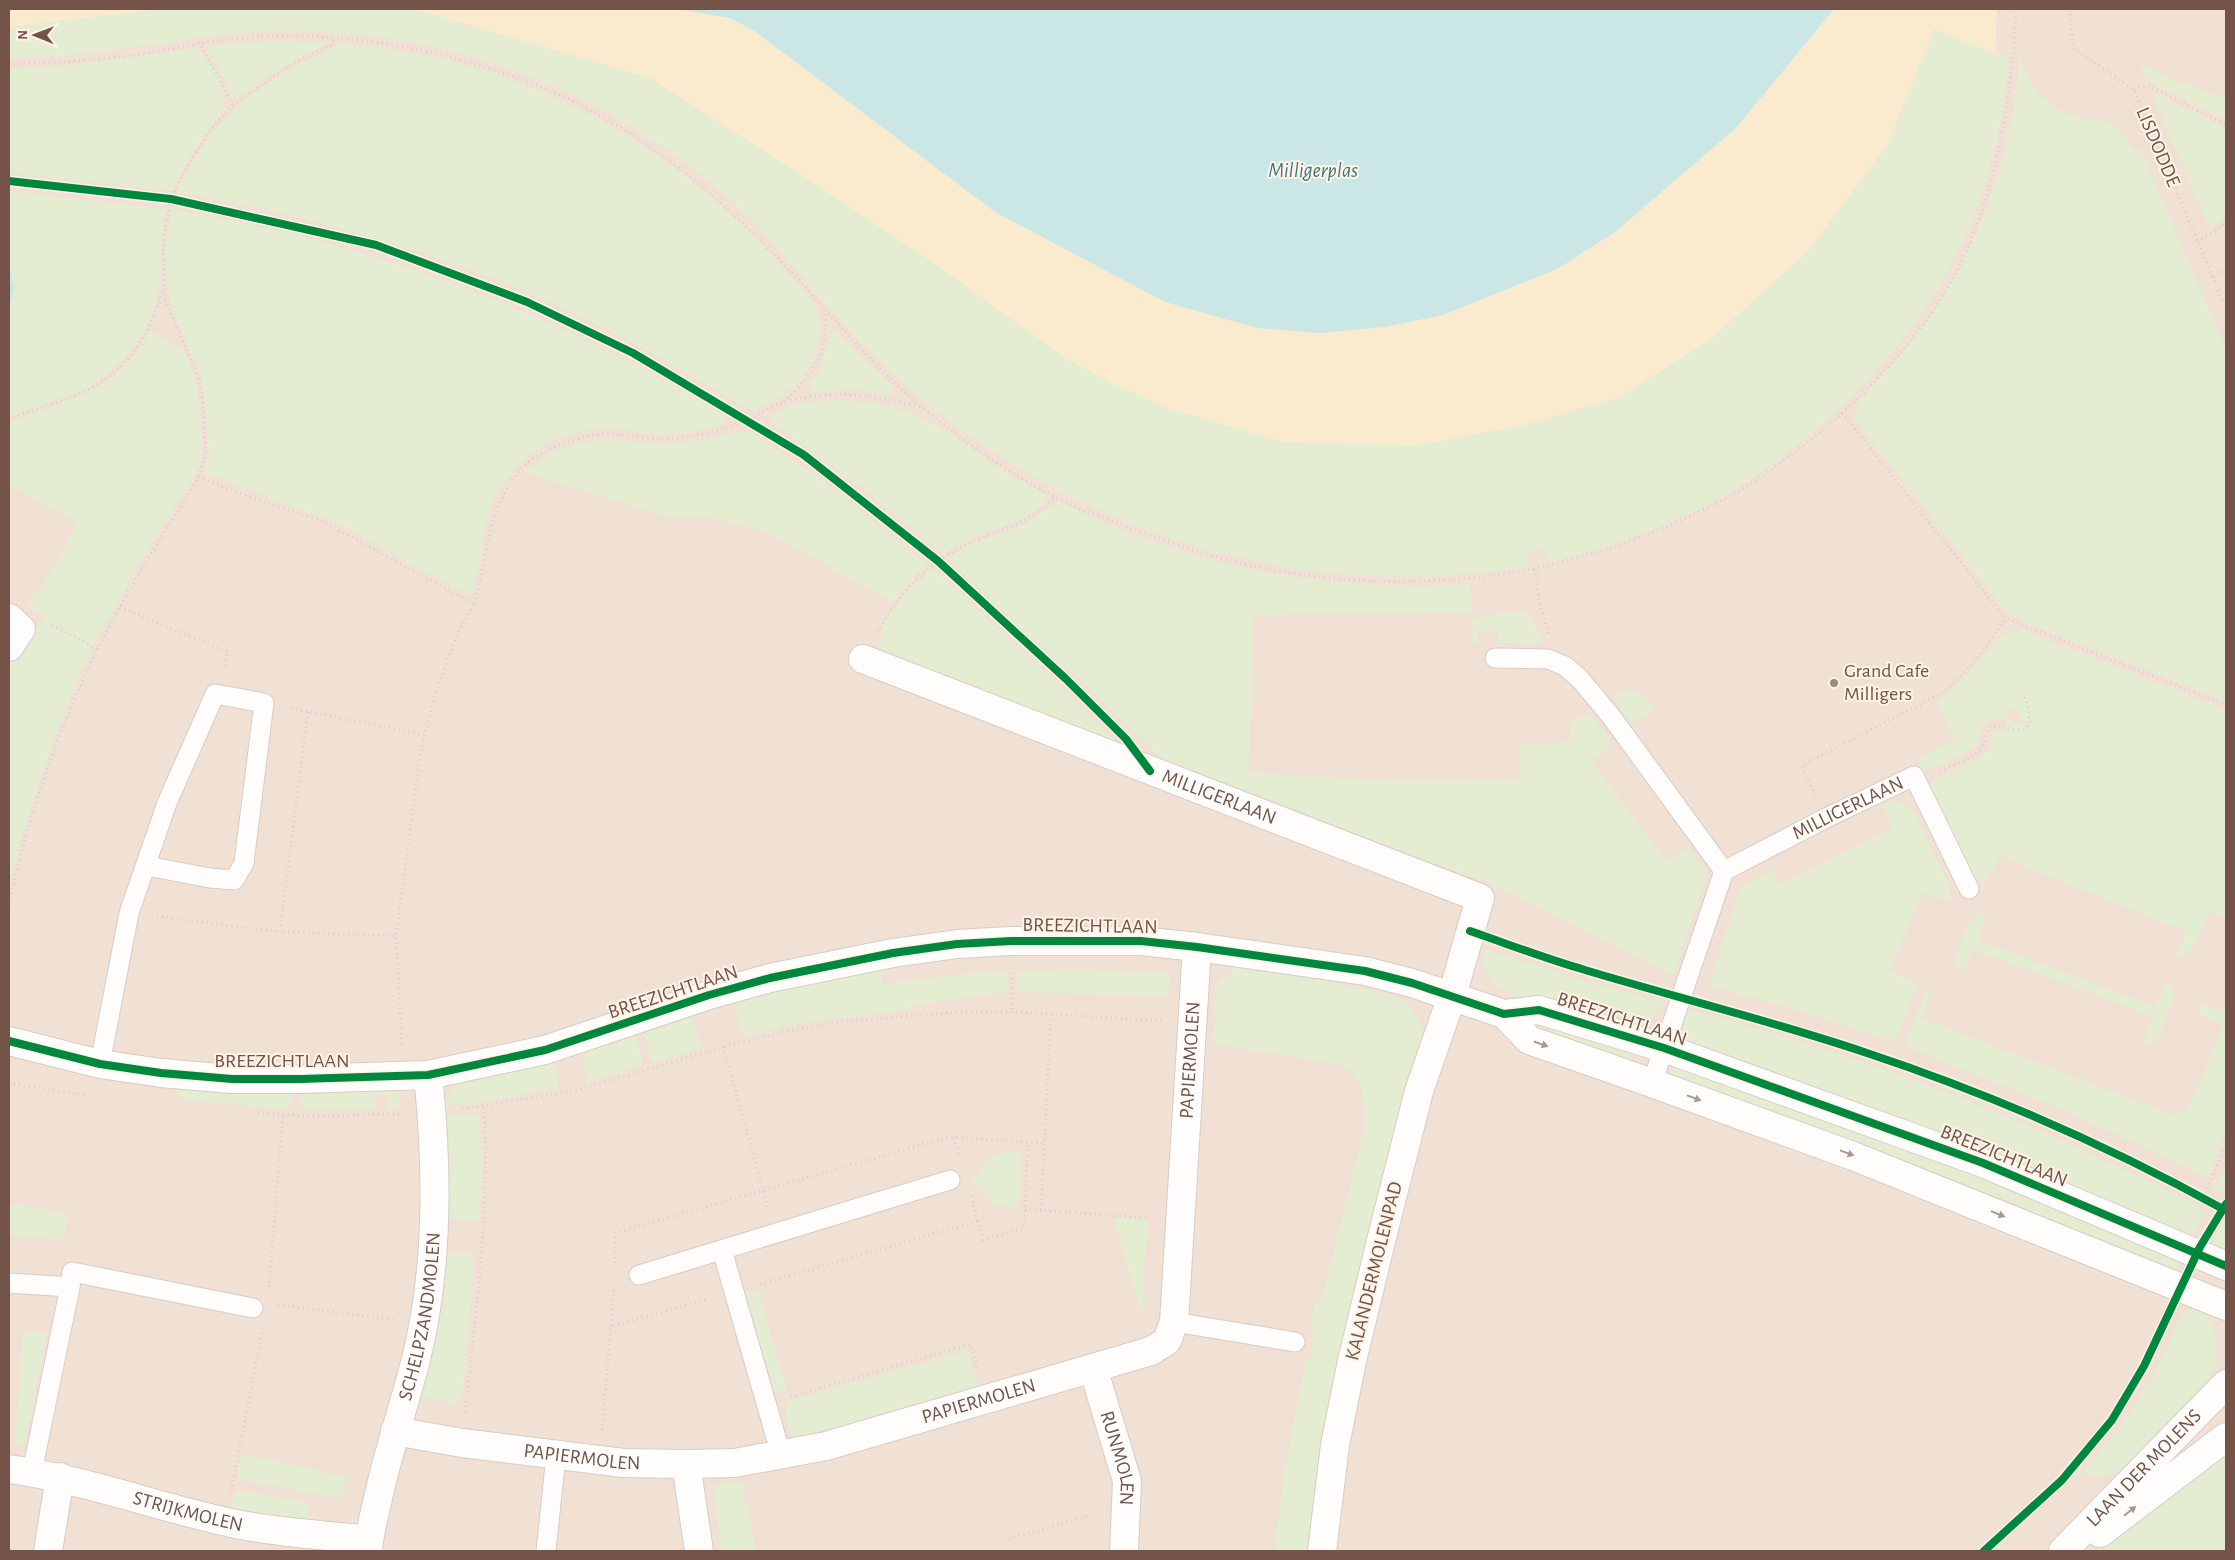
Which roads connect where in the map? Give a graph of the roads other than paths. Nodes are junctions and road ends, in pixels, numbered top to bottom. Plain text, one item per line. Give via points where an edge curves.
1 (1495, 658) dead end
2 (863, 659) road end
3 (147, 866) junction
4 (1724, 871) junction
5 (1969, 889) dead end
6 (1197, 946) junction
7 (1452, 996) junction
8 (1504, 1014) junction
9 (9, 1041) edge
10 (1664, 1048) junction
11 (100, 1064) junction
12 (428, 1075) junction
13 (1652, 1082) junction
14 (950, 1180) dead end
15 (722, 1250) junction
16 (2226, 1266) edge
17 (639, 1275) dead end
18 (9, 1283) edge
19 (70, 1287) junction
20 (261, 1306) road end
21 (2226, 1306) edge
22 (1174, 1322) junction
23 (1295, 1342) dead end
24 (1093, 1368) junction
25 (2226, 1384) edge
26 (395, 1431) junction
27 (2226, 1437) edge
28 (781, 1455) junction
29 (556, 1456) junction
30 (686, 1464) junction
31 (20, 1471) edge
32 (60, 1477) junction
33 (369, 1546) edge
34 (48, 1551) edge
35 (546, 1551) edge
36 (699, 1551) edge
37 (1124, 1551) edge
38 (1322, 1551) edge
39 (2063, 1551) edge
40 (2078, 1551) edge

1 - 4 lane via 1548,659 1565,666 1580,679
2 - 7 street, MILLIGERLAAN via 1480,898
3 - 3 lane via 234,880 244,864 264,702 215,694 166,803
3 - 11 lane via 129,913
4 - 5 lane, MILLIGERLAAN via 1914,776
4 - 10 lane
6 - 7 street, BREEZICHTLAAN via 1365,971
6 - 12 street, BREEZICHTLAAN via 1141,941 1011,941 957,944 894,953 831,964 709,995 546,1050
6 - 22 street, PAPIERMOLEN
7 - 8 street, BREEZICHTLAAN
7 - 38 street, KALANDERMOLENPAD via 1419,1091 1354,1352 1335,1445
8 - 10 street, BREEZICHTLAAN via 1539,1010
8 -> 13 street, BREEZICHTLAAN via 1529,1040
9 - 11 street, BREEZICHTLAAN
10 - 13 lane
10 - 16 street, BREEZICHTLAAN via 1983,1163
11 - 12 street, BREEZICHTLAAN via 161,1074 232,1079
12 - 26 street, SCHELPZANDMOLEN via 435,1181 428,1294 416,1358
13 -> 21 street, BREEZICHTLAAN via 1853,1156
14 - 15 lane
15 - 17 lane
15 - 28 lane
18 - 19 lane
19 - 20 lane via 72,1272
19 - 31 lane
22 - 23 lane
22 - 24 street, PAPIERMOLEN via 1167,1341 1151,1351
24 - 28 street, PAPIERMOLEN via 826,1446
24 - 37 street, RUNMOLEN via 1127,1481
25 - 39 street, LAAN DER MOLENS
26 - 29 street, PAPIERMOLEN
26 - 33 street, SCHELPZANDMOLEN
40 -> 27 street, LAAN DER MOLENS
28 - 30 street, PAPIERMOLEN via 735,1463
29 - 30 street, PAPIERMOLEN via 623,1463
29 - 35 lane
30 - 36 street
31 - 32 street, STRIJKMOLEN
32 - 33 street, STRIJKMOLEN via 241,1525
32 - 34 street

